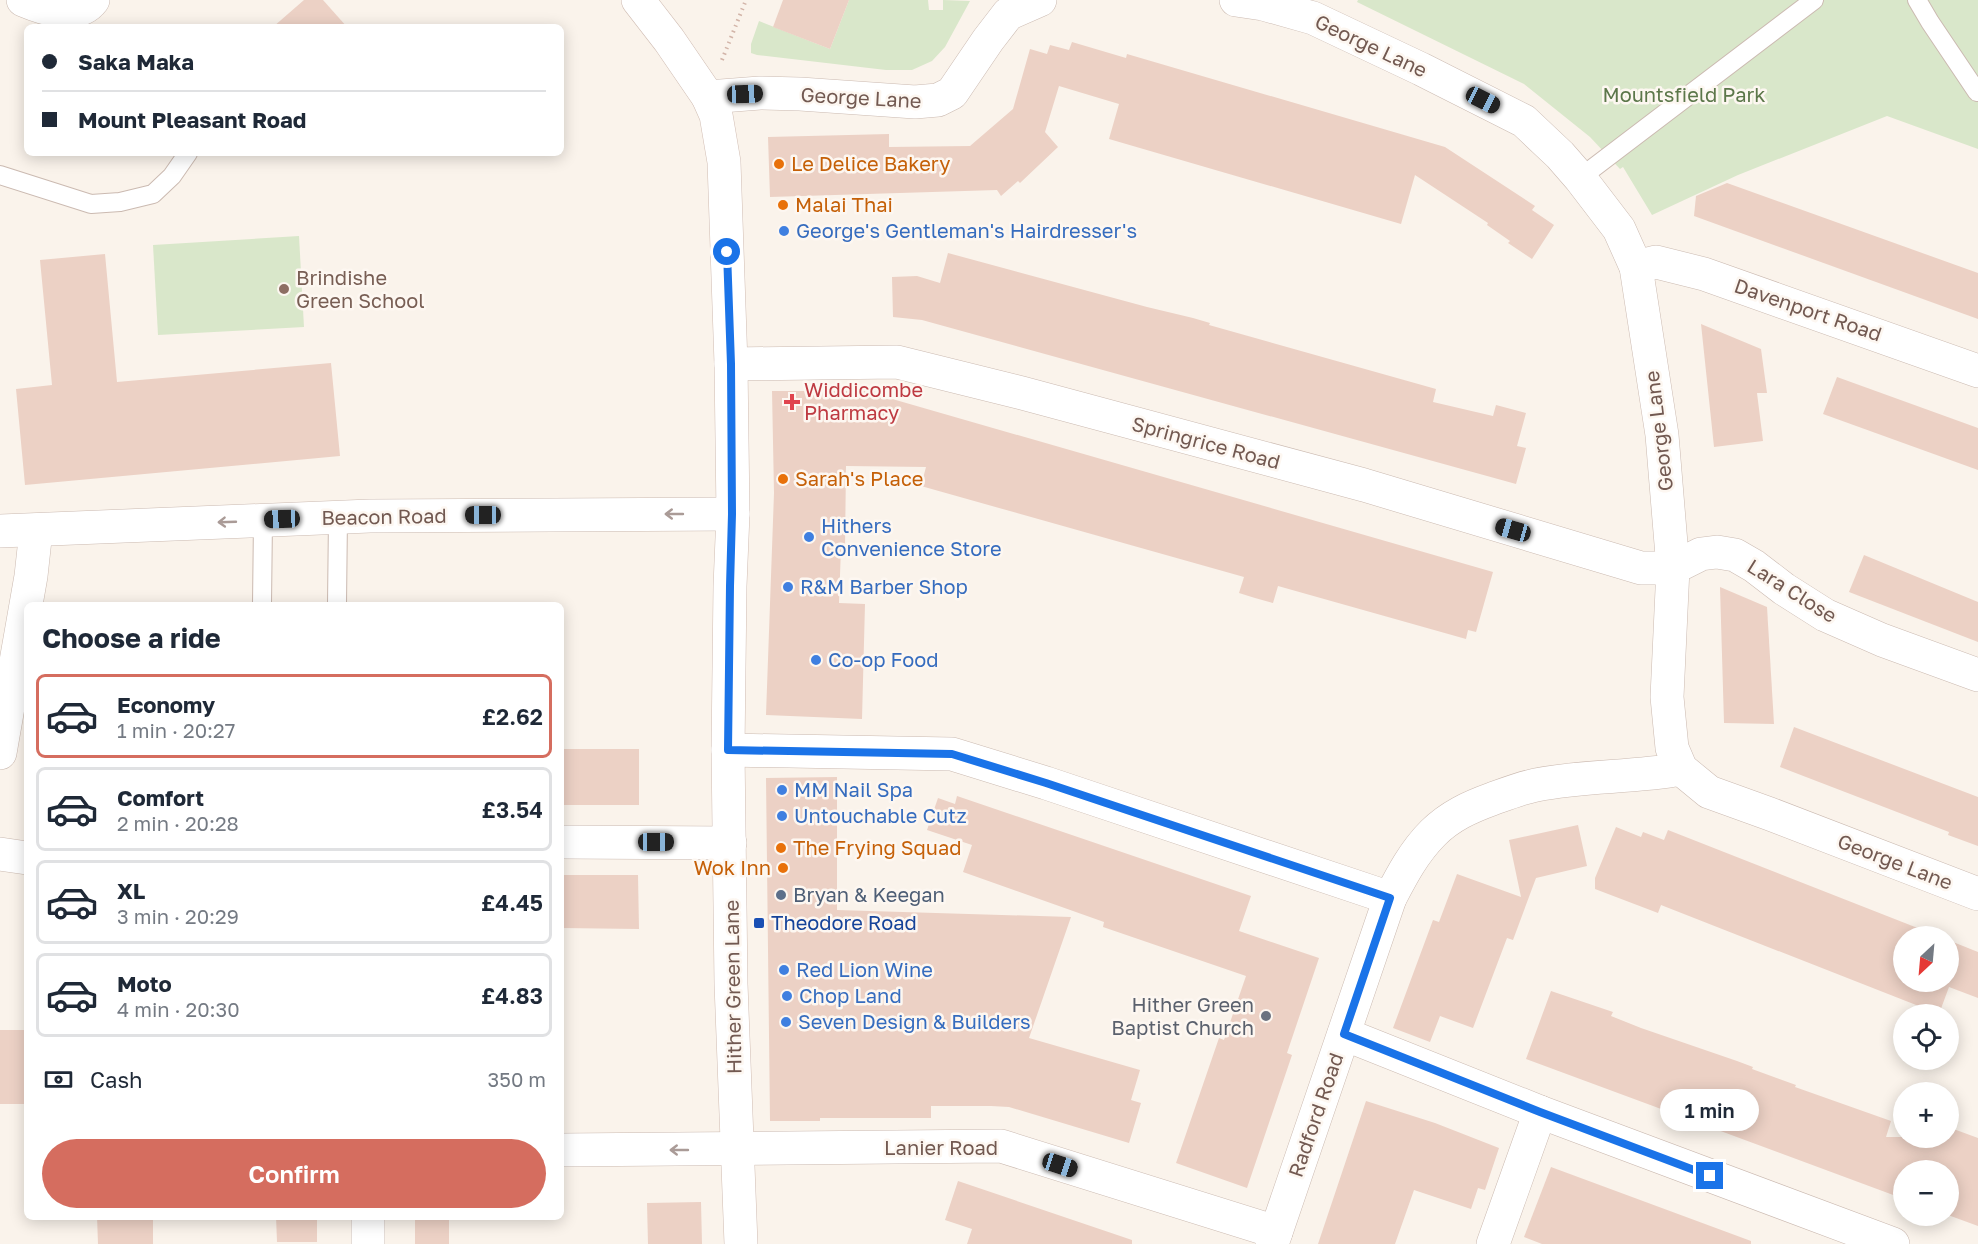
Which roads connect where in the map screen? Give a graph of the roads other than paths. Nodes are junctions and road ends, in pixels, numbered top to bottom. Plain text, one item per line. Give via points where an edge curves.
1 (23, 0) edge
2 (93, 0) edge
3 (638, 0) edge
4 (1040, 0) edge
5 (1236, 0) edge
6 (1814, 0) edge
7 (1917, 0) edge
8 (1318, 9) edge
9 (1977, 92) edge
10 (708, 97) junction
11 (186, 156) edge
12 (0, 175) edge
13 (1580, 178) junction
14 (1636, 267) junction
15 (731, 364) junction
16 (1978, 371) edge
17 (732, 514) junction
18 (338, 517) junction
19 (263, 520) junction
20 (36, 530) junction
21 (0, 531) edge
22 (1672, 568) junction
23 (27, 602) edge
24 (262, 602) edge
25 (337, 602) edge
26 (24, 620) edge
27 (1978, 675) edge
28 (728, 750) junction
29 (0, 753) edge
30 (1681, 769) junction
31 (564, 842) edge
32 (729, 843) junction
33 (0, 854) edge
34 (24, 858) edge
35 (1978, 894) edge
36 (1390, 898) junction
37 (1344, 1034) junction
38 (1540, 1112) junction
39 (738, 1149) junction
40 (564, 1150) edge
41 (368, 1220) edge
42 (1274, 1238) edge
43 (368, 1244) edge
44 (741, 1244) edge
45 (1493, 1244) edge
46 (1893, 1244) edge

1 - 2 street via 58,12 71,11
3 - 10 street, Hither Green Lane
4 - 10 street, George Lane via 1008,14 952,93 938,100 760,93
5 - 8 street, George Lane
6 - 13 lane
7 - 9 lane
8 - 13 street, George Lane via 1422,69 1524,121
10 - 15 street, Hither Green Lane via 716,115 724,162
11 - 12 lane via 153,194 120,202 90,204
13 - 14 street, George Lane via 1619,229
14 - 16 street, Davenport Road via 1656,262 1704,274
14 - 22 street, George Lane via 1662,435
15 - 17 street, Hither Green Lane
15 - 22 street, Springrice Road via 897,362 1364,485 1641,568
17 -> 18 street, Beacon Road
17 - 28 street, Hither Green Lane
18 - 19 street, Beacon Road
18 - 25 lane
19 -> 20 street, Beacon Road
19 - 24 lane
20 - 21 street, Beacon Road
20 - 23 street
22 - 27 street, Lara Close via 1701,554 1735,555 1825,615
22 - 30 street, George Lane via 1667,697 1672,748
26 - 29 street
28 - 32 street, Hither Green Lane
28 - 36 street via 952,754
30 - 35 street, George Lane via 1709,792
30 - 36 street, Radford Road via 1534,786 1471,807 1433,833
31 - 32 street
32 - 39 street, Hither Green Lane
33 - 34 street
36 - 37 street, Radford Road
37 - 38 street
37 - 42 street, Radford Road
38 - 45 street
38 - 46 street
39 -> 40 street, Lanier Road
39 - 42 street, Lanier Road via 1001,1146
39 - 44 street, Hither Green Lane
41 - 43 street

